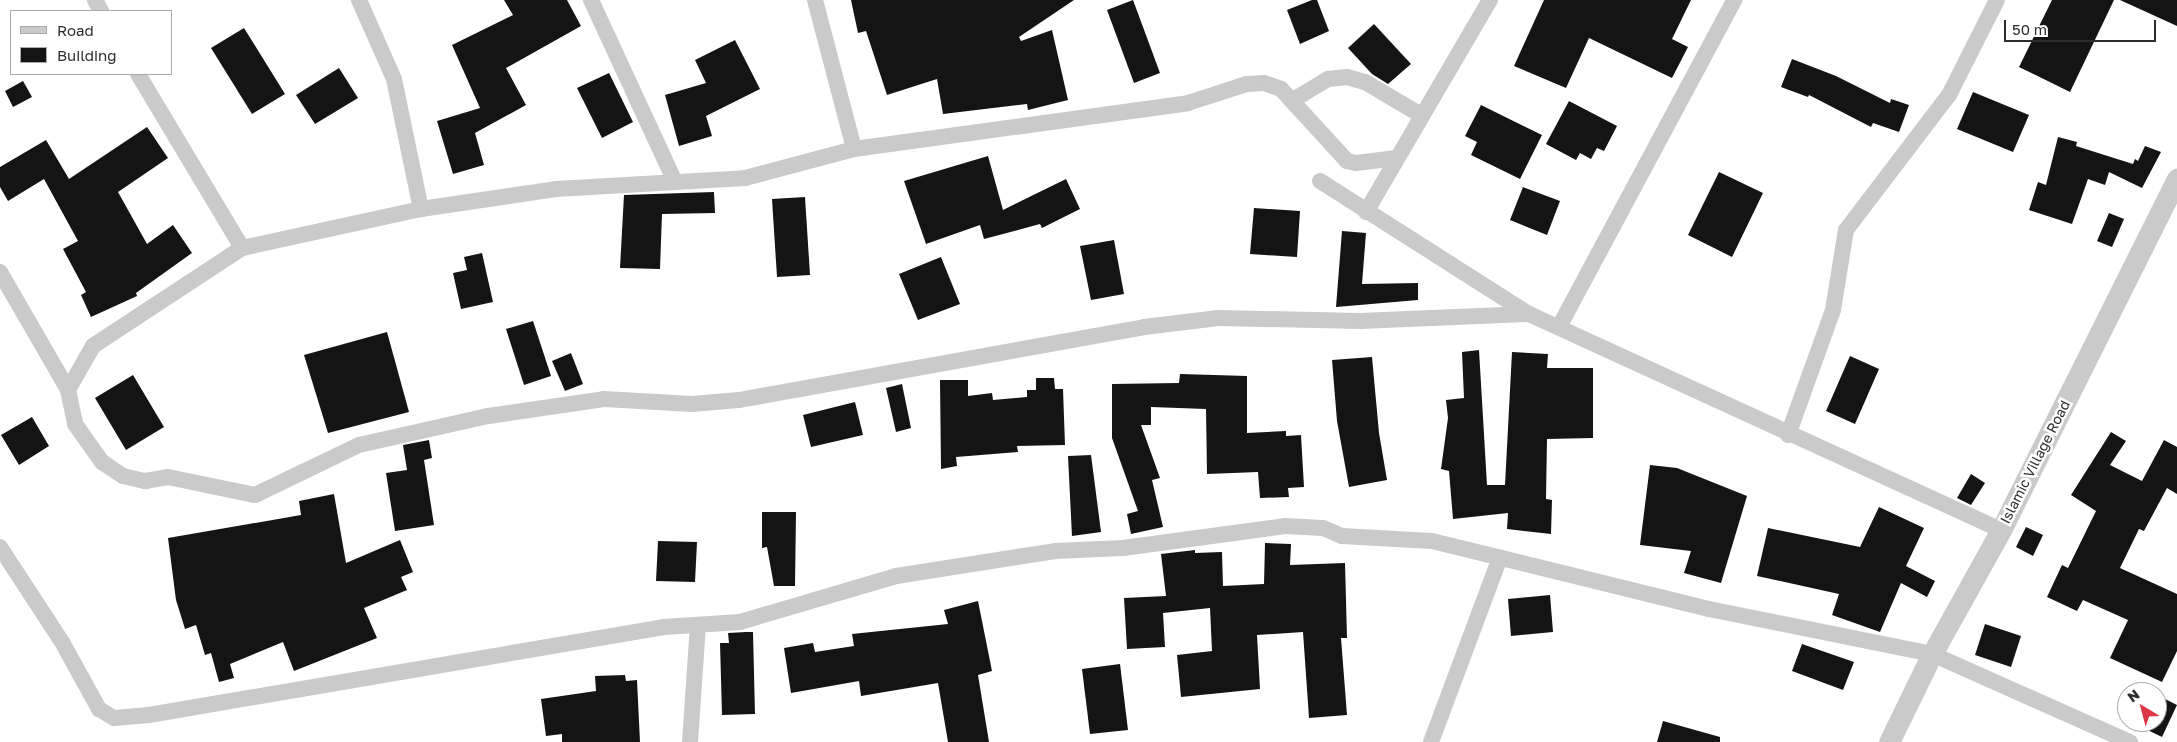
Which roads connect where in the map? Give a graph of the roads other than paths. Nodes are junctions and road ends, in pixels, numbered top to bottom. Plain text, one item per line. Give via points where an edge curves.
1 (359, 0) edge
2 (591, 0) edge
3 (815, 0) edge
4 (1734, 0) edge
5 (1998, 0) edge
6 (1487, 1) edge
7 (139, 75) edge
8 (1293, 100) junction
9 (1421, 115) junction
10 (854, 149) junction
11 (1395, 158) junction
12 (2177, 179) edge
13 (1320, 181) dead end
14 (675, 182) junction
15 (421, 209) junction
16 (1366, 212) junction
17 (242, 248) junction
18 (0, 272) edge
19 (1529, 314) junction
20 (1559, 327) junction
21 (68, 390) junction
22 (1788, 435) junction
23 (2001, 530) junction
24 (0, 547) edge
25 (1500, 557) junction
26 (698, 625) junction
27 (1932, 654) junction
28 (690, 742) edge
29 (1431, 742) edge
30 (1889, 742) edge
31 (2130, 742) edge

1 - 15 street via 394,79
2 - 14 street
3 - 10 street
4 - 20 street
5 - 22 street via 1949,95 1846,230 1833,310
6 - 9 street
7 - 17 street
8 - 9 street via 1328,79 1347,77 1365,82
8 - 10 street via 1281,89 1247,84 1188,103
8 - 11 street via 1347,161 1356,163
9 - 11 street
10 - 14 street via 745,178
11 - 16 street
12 - 23 street, Islamic Village Road
13 - 16 street
14 - 15 street via 556,189
15 - 17 street
16 - 19 street
17 - 21 street via 92,346
18 - 21 street
19 - 20 street
19 - 21 street via 1360,322 1218,318 1144,327 739,400 692,404 604,399 488,416 359,445 255,495 168,477 146,481 123,476 102,462 75,424
20 - 22 street
22 - 23 street
23 - 27 street, Islamic Village Road
24 - 26 street via 62,642 99,709 114,718 149,715 664,627
25 - 26 street via 1432,540 1342,536 1323,528 1285,526 1123,548 1055,551 896,576 740,622
25 - 27 street via 1709,609
25 - 29 street
26 - 28 street
27 - 30 street, Islamic Village Road
27 - 31 street

